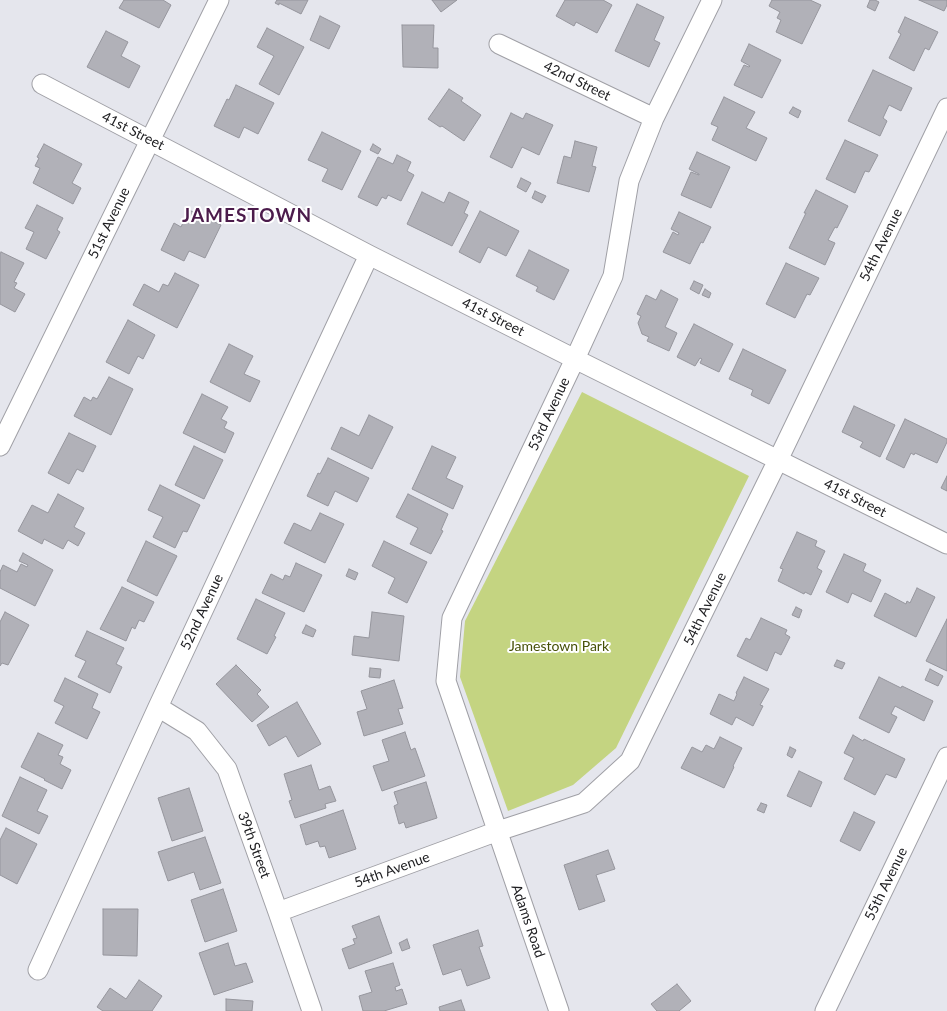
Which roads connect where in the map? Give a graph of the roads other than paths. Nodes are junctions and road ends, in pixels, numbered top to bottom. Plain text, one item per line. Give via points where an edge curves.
1 (219, 0) edge
2 (712, 0) edge
3 (500, 44) dead end
4 (42, 84) dead end
5 (947, 108) edge
6 (654, 118) junction
7 (150, 140) junction
8 (369, 255) junction
9 (575, 359) junction
10 (0, 446) edge
11 (778, 460) junction
12 (947, 544) edge
13 (158, 707) junction
14 (947, 757) edge
15 (498, 831) junction
16 (278, 912) junction
17 (38, 970) dead end
18 (312, 1011) edge
19 (559, 1011) edge
20 (825, 1011) edge

1 - 7 street, 51st Avenue
2 - 6 street, 53rd Avenue
3 - 6 street, 42nd Street
4 - 7 street, 41st Street
5 - 11 street, 54th Avenue
6 - 9 street, 53rd Avenue via 629,181 613,276
7 - 8 street, 41st Street
7 - 10 street, 51st Avenue
8 - 9 street, 41st Street
8 - 13 street, 52nd Avenue
9 - 11 street, 41st Street
9 - 15 street, 53rd Avenue via 452,618 446,681
11 - 12 street, 41st Street
11 - 15 street, 54th Avenue via 630,760 584,803
13 - 16 street, 39th Street via 198,731 227,769
13 - 17 street, 52nd Avenue
14 - 20 street, 55th Avenue
15 - 16 street, 54th Avenue
15 - 19 street, Adams Road
16 - 18 street, 39th Street

